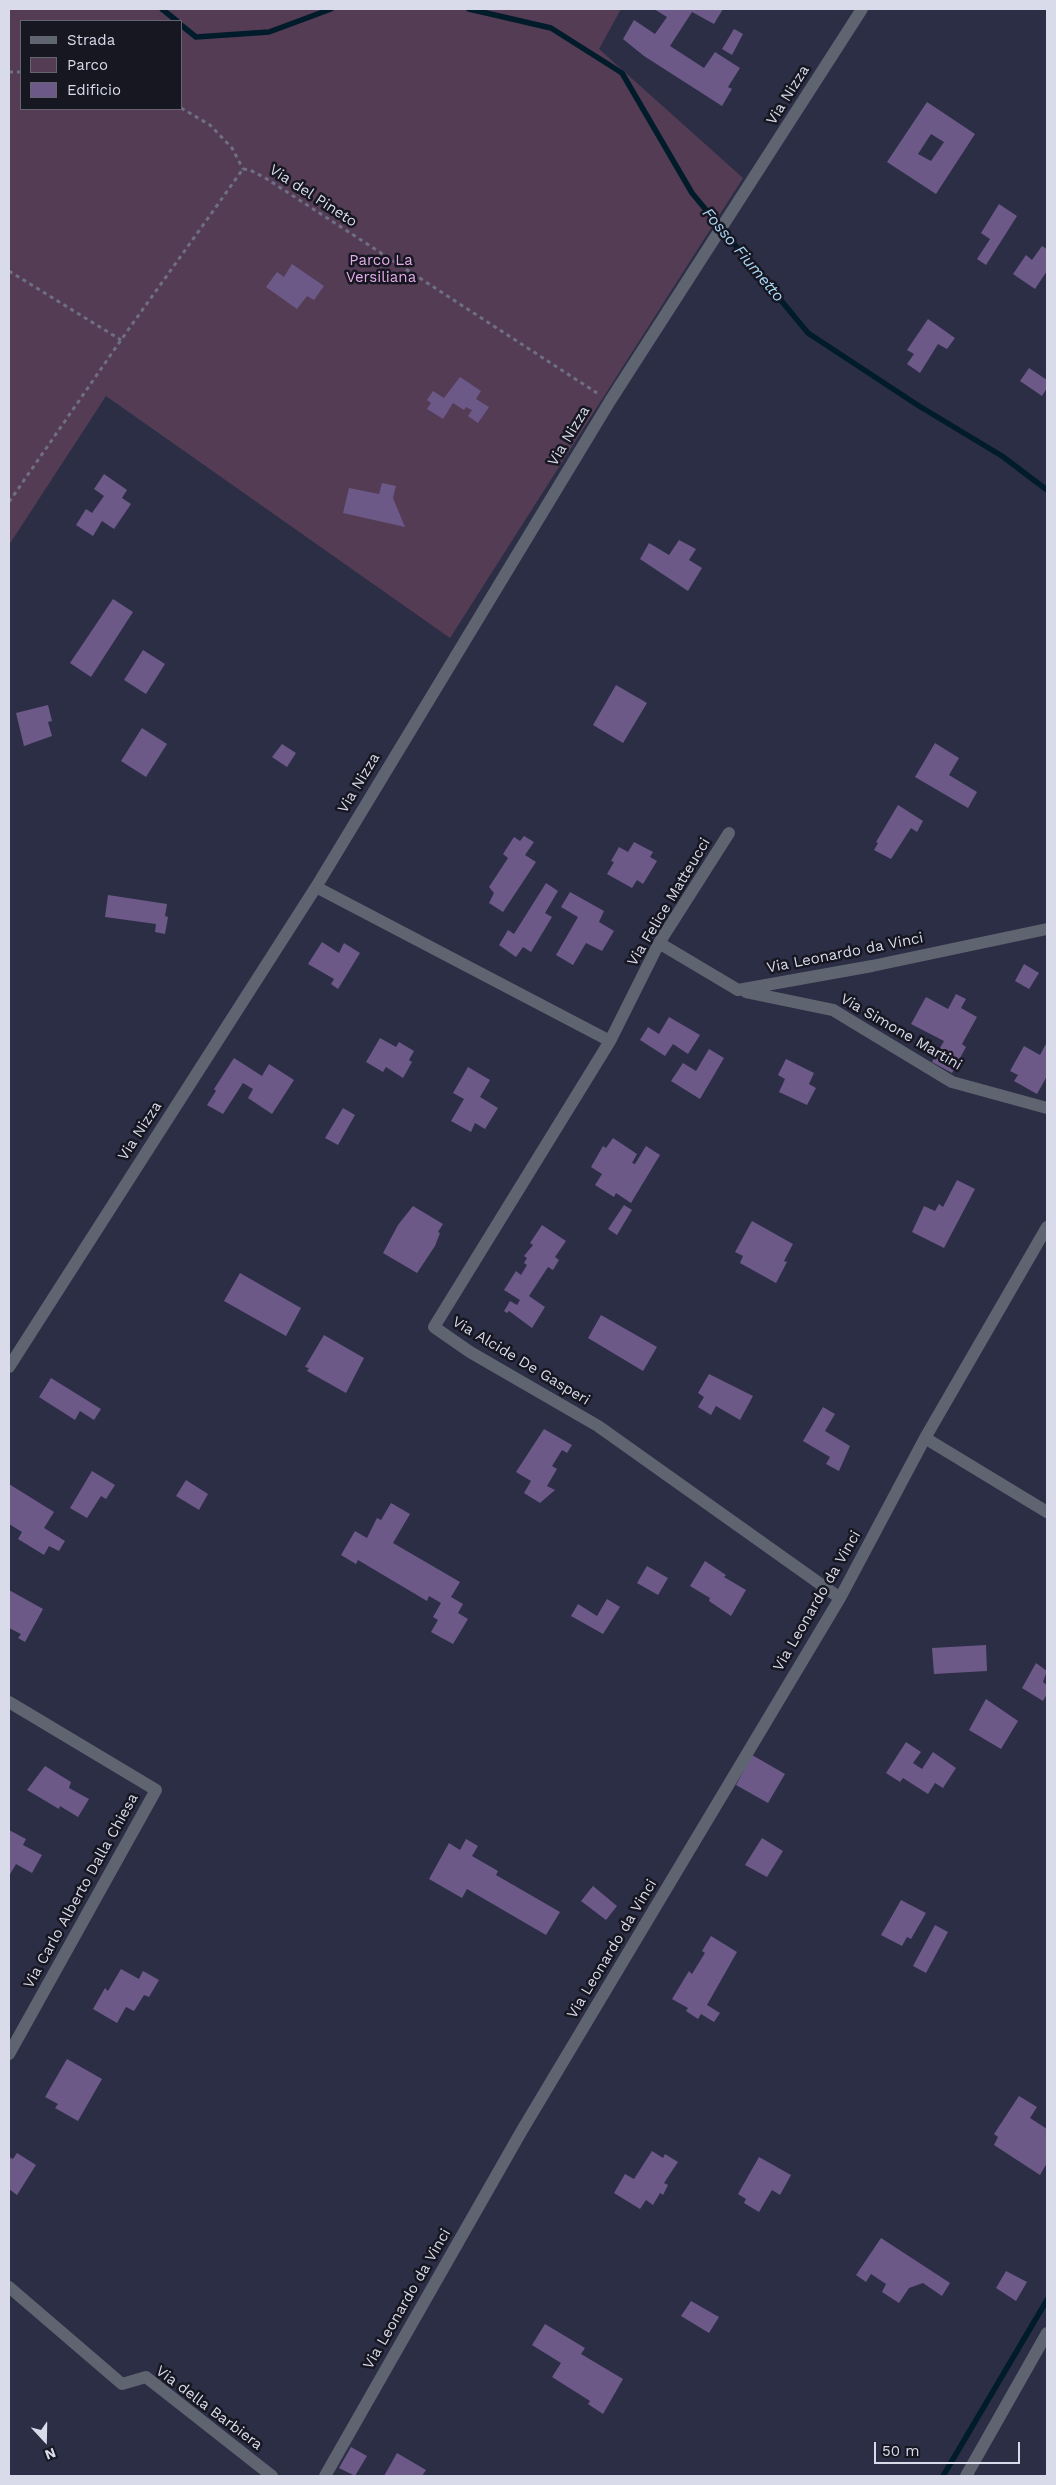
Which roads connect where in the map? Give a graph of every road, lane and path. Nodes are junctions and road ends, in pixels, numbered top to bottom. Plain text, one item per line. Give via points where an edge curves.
1 (862, 9) edge
2 (182, 109) edge
3 (244, 170) junction
4 (9, 271) edge
5 (121, 340) junction
6 (610, 400) junction
7 (9, 502) edge
8 (729, 833) dead end
9 (316, 888) junction
10 (1047, 929) edge
11 (660, 944) junction
12 (738, 990) junction
13 (610, 1041) junction
14 (1047, 1108) edge
15 (1047, 1227) edge
16 (9, 1367) edge
17 (924, 1438) junction
18 (1047, 1512) edge
19 (840, 1598) junction
20 (9, 1702) edge
21 (9, 2054) edge
22 (9, 2287) edge
23 (1047, 2333) edge
24 (272, 2476) edge
25 (325, 2476) edge
26 (966, 2476) edge

1 - 6 street, Via Nizza
2 - 3 path via 210,125 232,148
3 - 5 path
3 - 6 path, Via del Pineto via 267,179
4 - 5 path
5 - 7 path
6 - 9 street, Via Nizza
8 - 11 street, Via Felice Matteucci
9 - 13 street
9 - 16 street, Via Nizza
10 - 12 street, Via Leonardo da Vinci
11 - 12 street
11 - 13 street, Via Felice Matteucci
12 - 14 street, Via Simone Martini via 833,1010 952,1082
13 - 19 street, Via Alcide De Gasperi via 434,1327 470,1352 598,1426
15 - 17 street, Via Leonardo da Vinci
17 - 18 street
17 - 19 street, Via Leonardo da Vinci
19 - 25 street, Via Leonardo da Vinci via 521,2132
20 - 21 street, Via Carlo Alberto Dalla Chiesa via 156,1790
22 - 24 street, Via della Barbiera via 122,2384 146,2377
23 - 26 street

